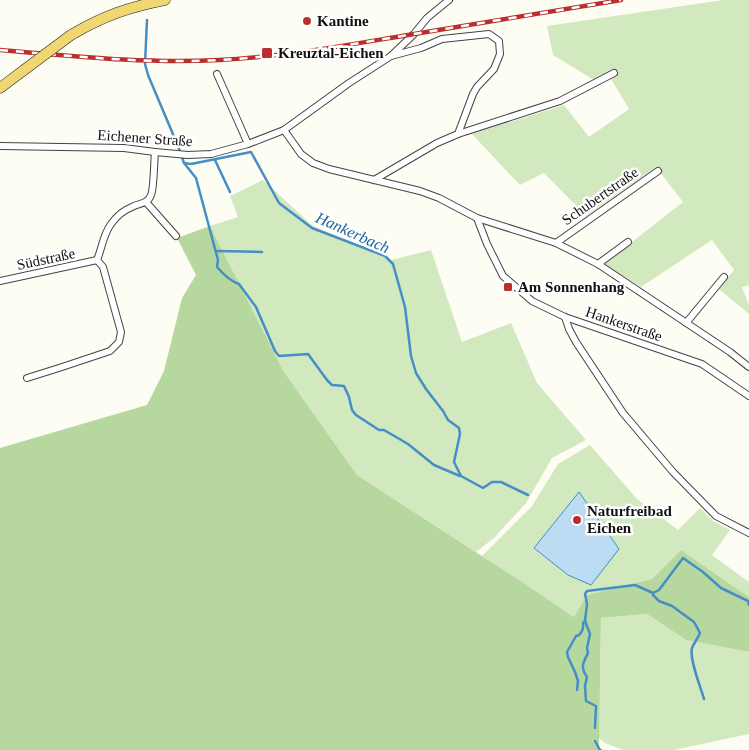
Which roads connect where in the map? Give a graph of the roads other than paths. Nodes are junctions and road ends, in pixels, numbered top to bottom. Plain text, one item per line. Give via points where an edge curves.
1 (165, 0) edge
2 (449, 0) edge
3 (391, 56) junction
4 (614, 73) dead end
5 (217, 74) dead end
6 (0, 88) edge
7 (284, 130) junction
8 (458, 134) junction
9 (248, 144) junction
10 (0, 146) edge
11 (155, 152) junction
12 (658, 171) dead end
13 (374, 180) junction
14 (146, 202) junction
15 (477, 218) junction
16 (176, 236) dead end
17 (628, 242) dead end
18 (556, 243) junction
19 (97, 260) junction
20 (598, 264) junction
21 (724, 277) dead end
22 (0, 281) edge
23 (565, 317) junction
24 (686, 323) junction
25 (749, 367) edge
26 (27, 378) dead end
27 (749, 396) edge
28 (749, 533) edge

1 - 6 main road, bridge via 123,10 91,23
2 - 3 street, Eichener Straße
3 - 7 street, Eichener Straße
3 - 8 street via 442,39 489,34 499,41 500,54 494,69 472,94
4 - 8 street via 560,101
5 - 9 street
7 - 9 street, Eichener Straße
7 - 13 street via 301,154 313,163
8 - 13 street
9 - 11 street, Eichener Straße via 211,154
10 - 11 street, Eichener Straße via 124,148
11 - 14 street via 152,195
12 - 18 street, Schubertstraße
13 - 15 street via 439,198
14 - 16 street
14 - 19 street via 131,207 111,224
15 - 18 street
15 - 23 street, Hankerstraße via 503,276 532,301
17 - 20 street
18 - 20 street
19 - 22 street, Südstraße
19 - 26 street via 103,267 122,332 119,342 110,351
20 - 24 street
21 - 24 street
23 - 27 street, Hankerstraße via 702,364
23 - 28 street via 576,342 623,413 716,516
24 - 25 street

